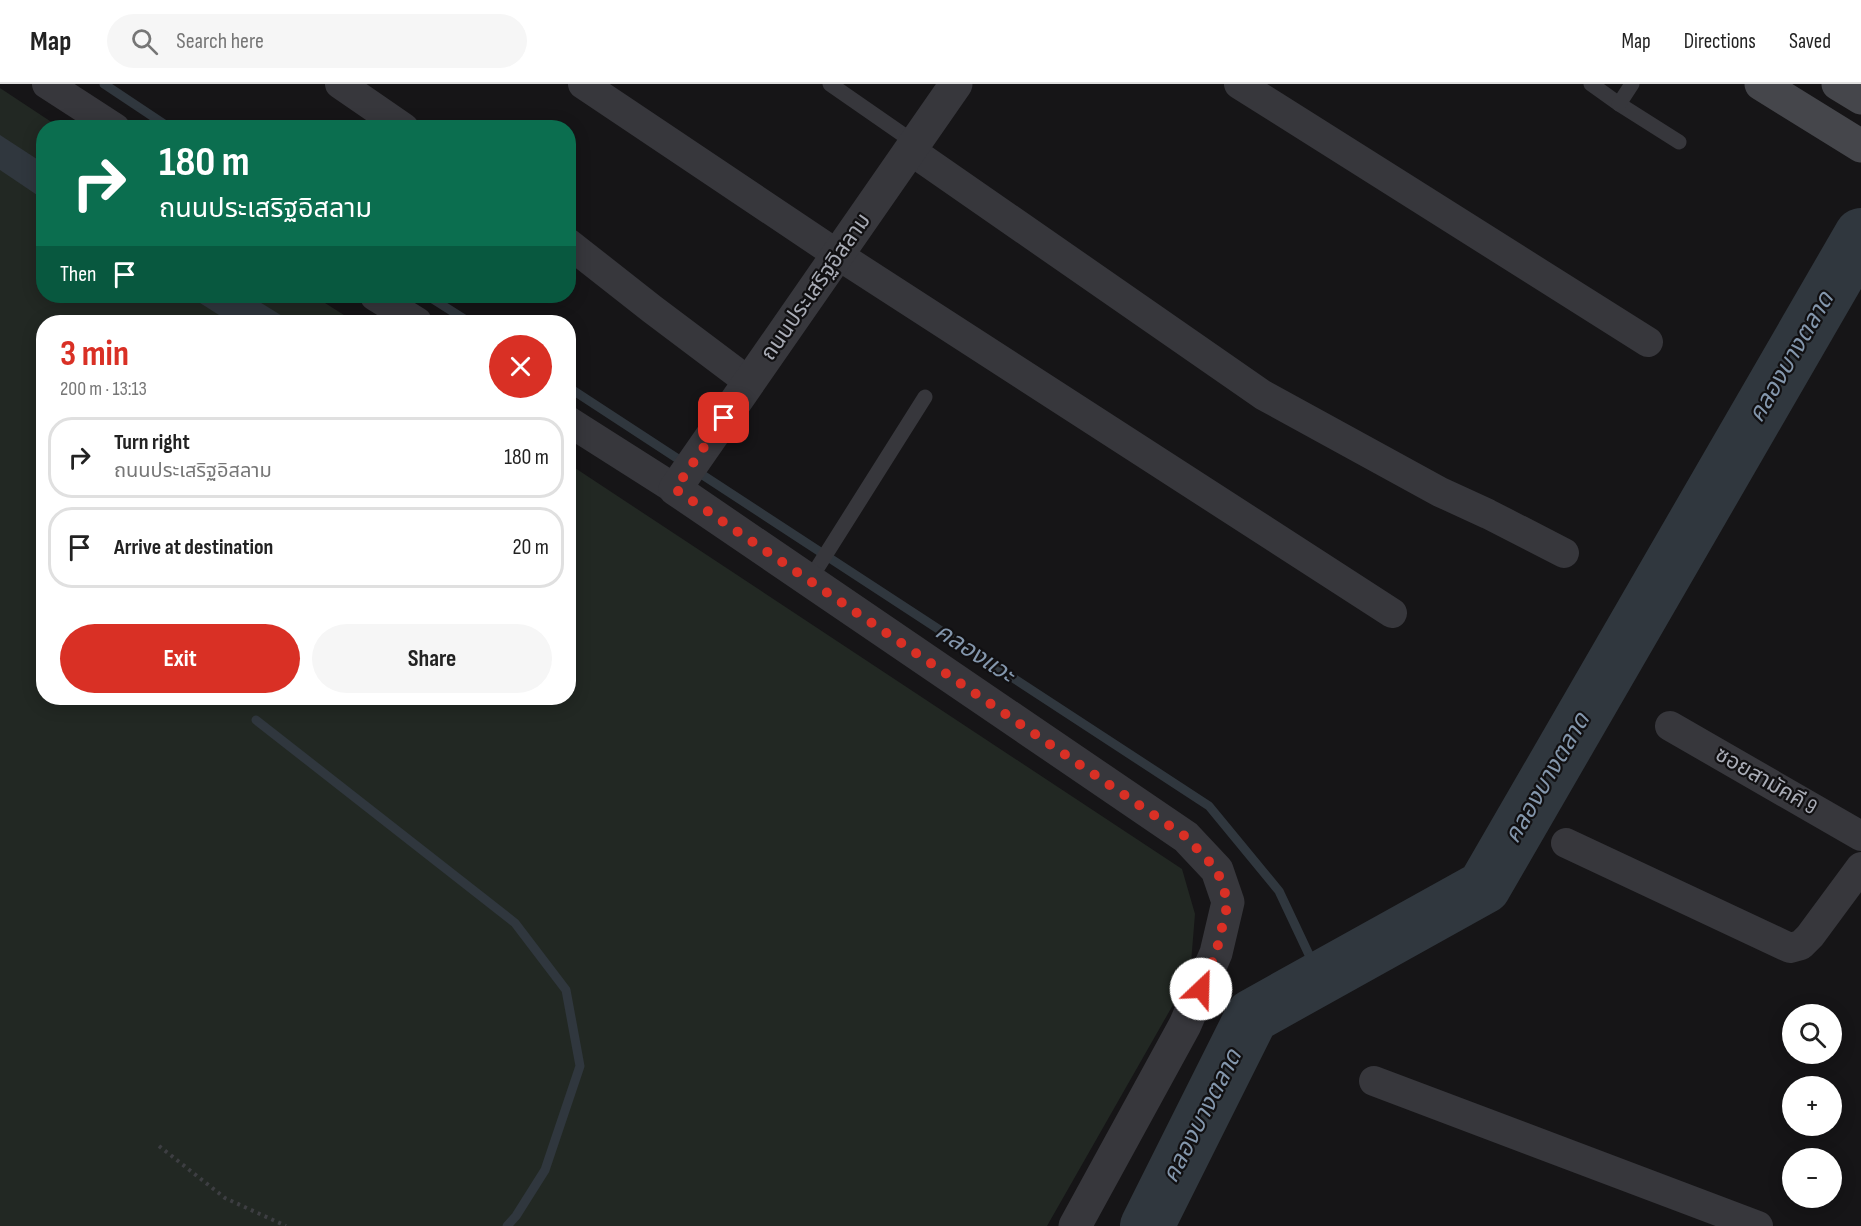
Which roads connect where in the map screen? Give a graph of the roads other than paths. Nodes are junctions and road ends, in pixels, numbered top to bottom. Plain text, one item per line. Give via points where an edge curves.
1 (47, 84) edge
2 (340, 84) edge
3 (583, 84) edge
4 (830, 84) edge
5 (956, 84) edge
6 (1239, 84) edge
7 (1591, 84) edge
8 (1632, 84) edge
9 (1761, 84) edge
10 (1839, 84) edge
11 (1861, 98) edge
12 (1619, 104) junction
13 (103, 120) edge
14 (392, 120) edge
15 (1679, 142) dead end
16 (1861, 146) edge
17 (912, 147) junction
18 (576, 249) edge
19 (838, 255) junction
20 (386, 303) edge
21 (406, 315) edge
22 (1648, 342) dead end
23 (749, 382) junction
24 (926, 397) dead end
25 (576, 425) edge
26 (685, 474) junction
27 (1564, 553) dead end
28 (813, 574) junction
29 (1392, 613) dead end
30 (1670, 726) dead end
31 (1861, 836) edge
32 (1566, 843) dead end
33 (1861, 867) edge
34 (1374, 1081) dead end
35 (1075, 1226) edge
36 (1758, 1226) edge

1 - 13 street
2 - 14 street
3 - 19 street
4 - 17 lane
5 - 17 street, ถนนประเสริฐอิสลาม
6 - 22 street
7 - 12 lane
8 - 12 lane
9 - 16 main road
10 - 11 main road
12 - 15 lane
17 - 19 street, ถนนประเสริฐอิสลาม
17 - 27 street via 1263,395 1440,492
18 - 23 street
19 - 23 street, ถนนประเสริฐอิสลาม
19 - 29 street
20 - 21 street
23 - 26 street, ถนนประเสริฐอิสลาม
24 - 28 lane
25 - 26 street
26 - 28 street
28 - 35 street via 1186,837 1217,870 1228,902 1216,953 1185,1025
30 - 31 street, ซอยสามัคคี 9
32 - 33 street via 1790,948 1801,945 1810,936
34 - 36 street

